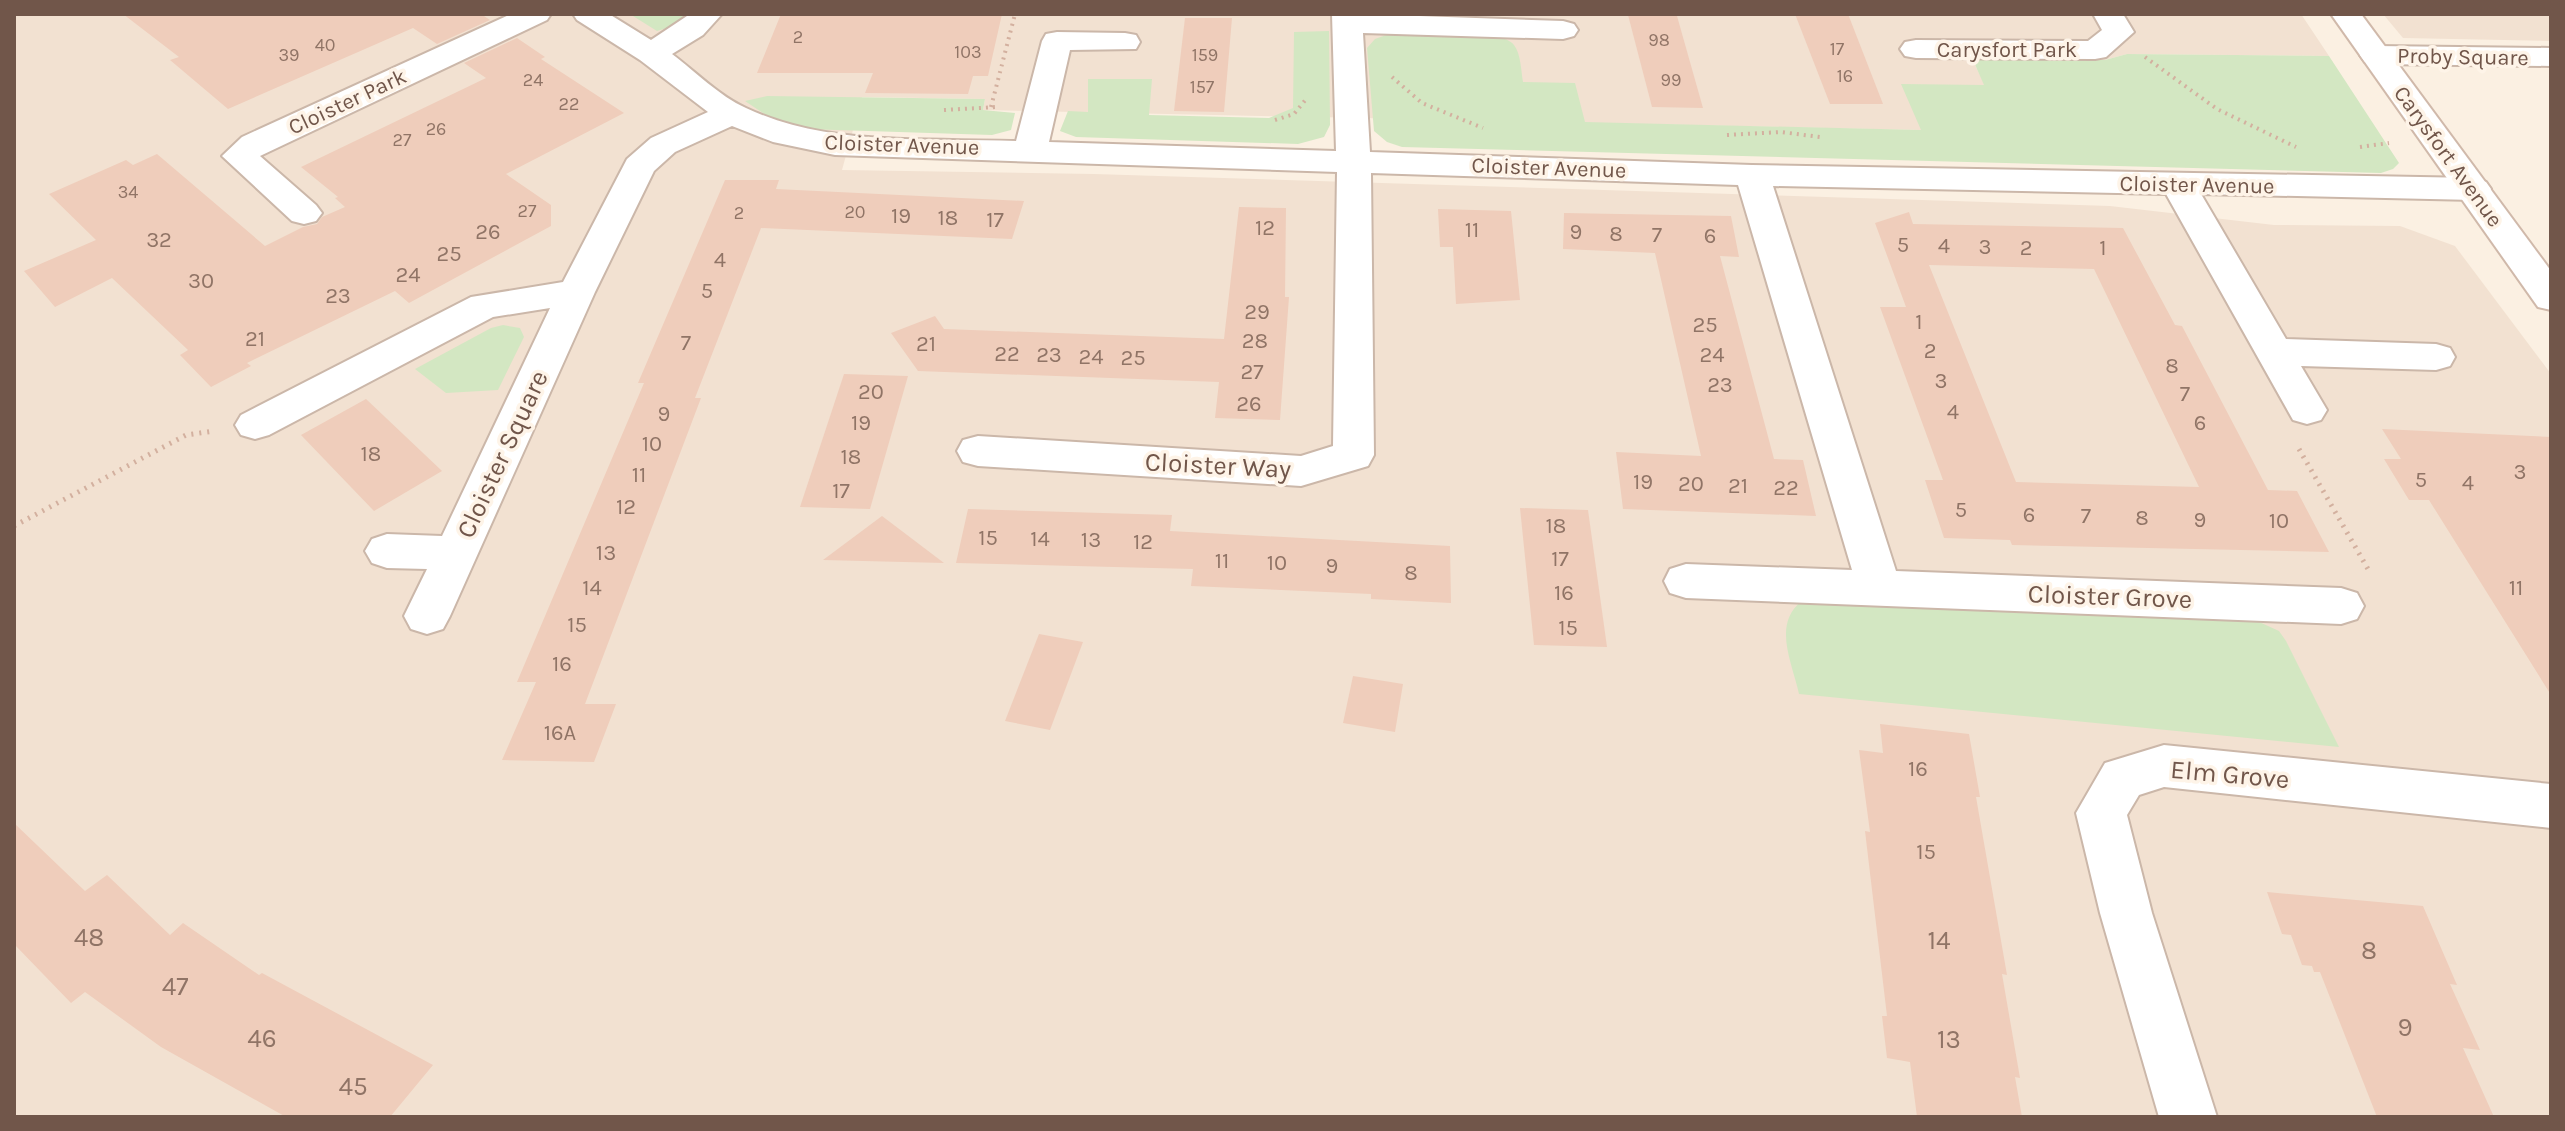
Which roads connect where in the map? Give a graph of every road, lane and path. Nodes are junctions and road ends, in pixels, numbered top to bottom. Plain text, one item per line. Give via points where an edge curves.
1 (536, 14) edge
2 (588, 14) edge
3 (707, 14) edge
4 (1015, 14) edge
5 (2346, 14) edge
6 (1352, 21) edge
7 (2109, 26) edge
8 (1563, 30) dead end
9 (1125, 42) dead end
10 (1916, 49) dead end
11 (651, 53) junction
12 (2376, 55) junction
13 (2551, 57) edge
14 (991, 107) dead end
15 (731, 114) junction
16 (1497, 131) dead end
17 (1721, 136) dead end
18 (1831, 138) dead end
19 (2395, 143) dead end
20 (2357, 148) dead end
21 (1031, 149) junction
22 (2285, 151) dead end
23 (2297, 152) dead end
24 (2309, 152) dead end
25 (1353, 159) junction
26 (1752, 175) junction
27 (2177, 183) junction
28 (2474, 189) junction
29 (304, 213) dead end
30 (576, 292) junction
31 (2551, 298) edge
32 (2275, 352) junction
33 (2436, 357) dead end
34 (2307, 410) joint
35 (255, 425) joint
36 (978, 451) dead end
37 (14, 526) edge
38 (387, 551) dead end
39 (456, 553) junction
40 (1686, 581) dead end
41 (1879, 587) junction
42 (2357, 592) joint
43 (427, 616) dead end
44 (2551, 806) edge
45 (2188, 1117) edge

1 - 29 street, Cloister Park via 254,144 239,156
2 - 11 street
3 - 11 street
4 - 14 path
5 - 12 street, Carysfort Avenue
6 - 8 street
6 - 16 path via 1398,85 1432,110
6 - 25 street
7 - 10 street, Carysfort Park via 2095,50
7 - 24 path via 2204,104
9 - 21 street via 1057,41
11 - 15 street, Cloister Avenue
12 - 13 street, Proby Square
12 - 28 street, Carysfort Avenue
15 - 21 street, Cloister Avenue via 785,135 835,145
15 - 30 street, Cloister Square via 663,145 639,166
17 - 18 path via 1781,132
19 - 20 path
21 - 25 street, Cloister Avenue
22 - 23 path
25 - 26 street, Cloister Avenue
25 - 36 street, Cloister Way via 1353,455 1301,471
26 - 27 street, Cloister Avenue
26 - 41 street
27 - 28 street, Cloister Avenue
27 - 32 street
28 - 31 street, Carysfort Avenue
30 - 35 street via 484,306
30 - 39 street, Cloister Square
32 - 33 street
32 - 34 street
34 - 42 path via 2317,424 2285,424
35 - 37 path via 186,435
38 - 39 street
39 - 43 street, Cloister Square
40 - 41 street, Cloister Grove
41 - 42 street, Cloister Grove
44 - 45 street, Elm Grove via 2164,766 2122,778 2101,813

